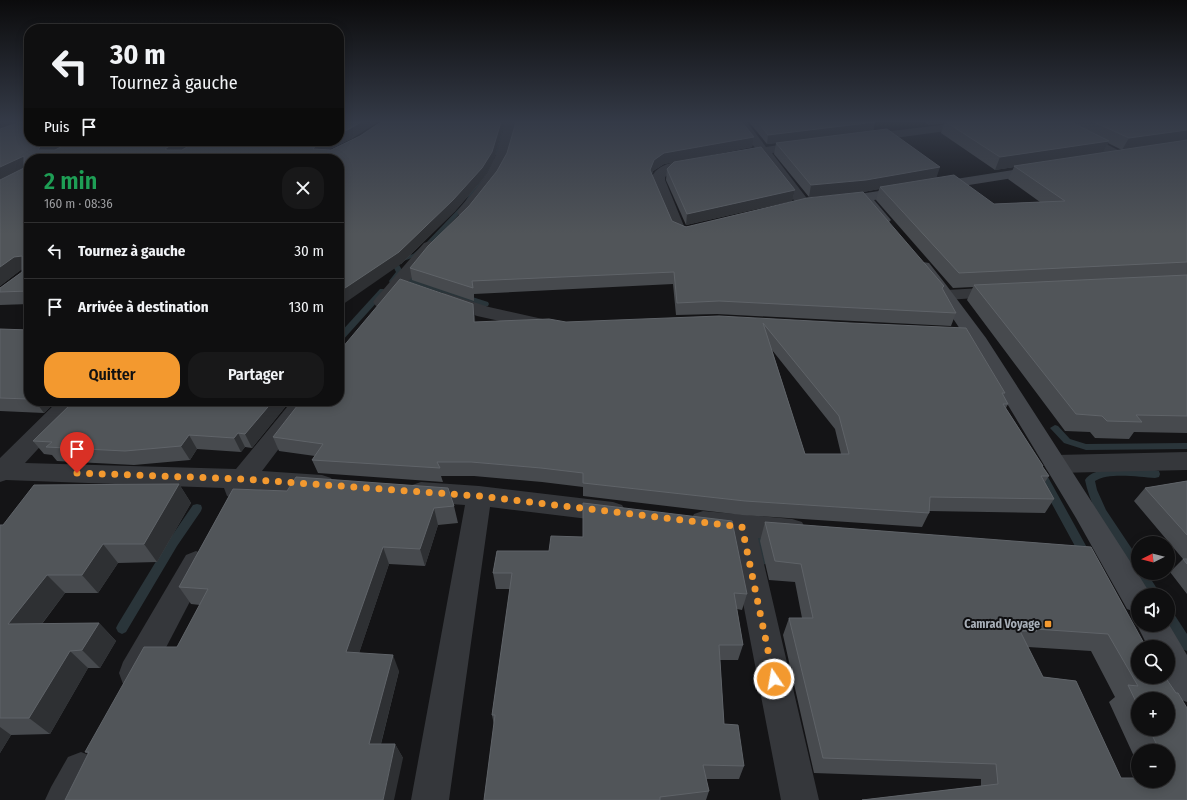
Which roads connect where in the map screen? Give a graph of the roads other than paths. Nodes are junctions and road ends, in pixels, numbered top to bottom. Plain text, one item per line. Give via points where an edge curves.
1 (500, 159) edge
2 (711, 159) edge
3 (769, 159) edge
4 (1108, 159) edge
5 (1098, 161) edge
6 (1051, 168) edge
7 (820, 202) edge
8 (804, 204) junction
9 (789, 207) edge
10 (712, 226) edge
11 (896, 235) edge
12 (911, 253) edge
13 (397, 282) junction
14 (1016, 291) edge
15 (947, 294) junction
16 (373, 313) edge
17 (566, 328) edge
18 (953, 333) edge
19 (975, 334) junction
20 (66, 406) edge
21 (300, 406) edge
22 (1187, 461) edge
23 (1056, 464) junction
24 (1, 472) edge
25 (242, 479) junction
26 (345, 486) edge
27 (400, 490) edge
28 (479, 496) junction
29 (223, 514) edge
30 (634, 514) edge
31 (680, 520) edge
32 (742, 527) junction
33 (814, 532) edge
34 (207, 542) edge
35 (1083, 551) edge
36 (1111, 554) junction
37 (1131, 588) edge
38 (1175, 665) edge
39 (1187, 686) edge
40 (122, 695) edge
41 (95, 744) edge
42 (64, 800) edge
43 (430, 800) edge
44 (800, 800) edge

1 - 13 street via 495,172 472,203
2 - 10 street via 669,168 659,175 658,180 677,229 689,232
3 - 8 street
4 - 5 street
6 - 11 street via 858,198 865,199
7 - 8 street
8 - 9 street
12 - 15 street
13 - 16 street
13 - 17 street via 484,312
14 - 15 street
15 - 19 street
18 - 19 street
19 - 23 street
20 - 24 street
21 - 25 street
22 - 23 street
23 - 36 street
24 - 25 street
25 - 26 street
25 - 29 street
27 - 28 street
28 - 30 street
28 - 43 street
31 - 32 street
32 - 33 street
32 - 44 street
34 - 40 street
35 - 36 street
36 - 37 street
38 - 39 street
41 - 42 street

